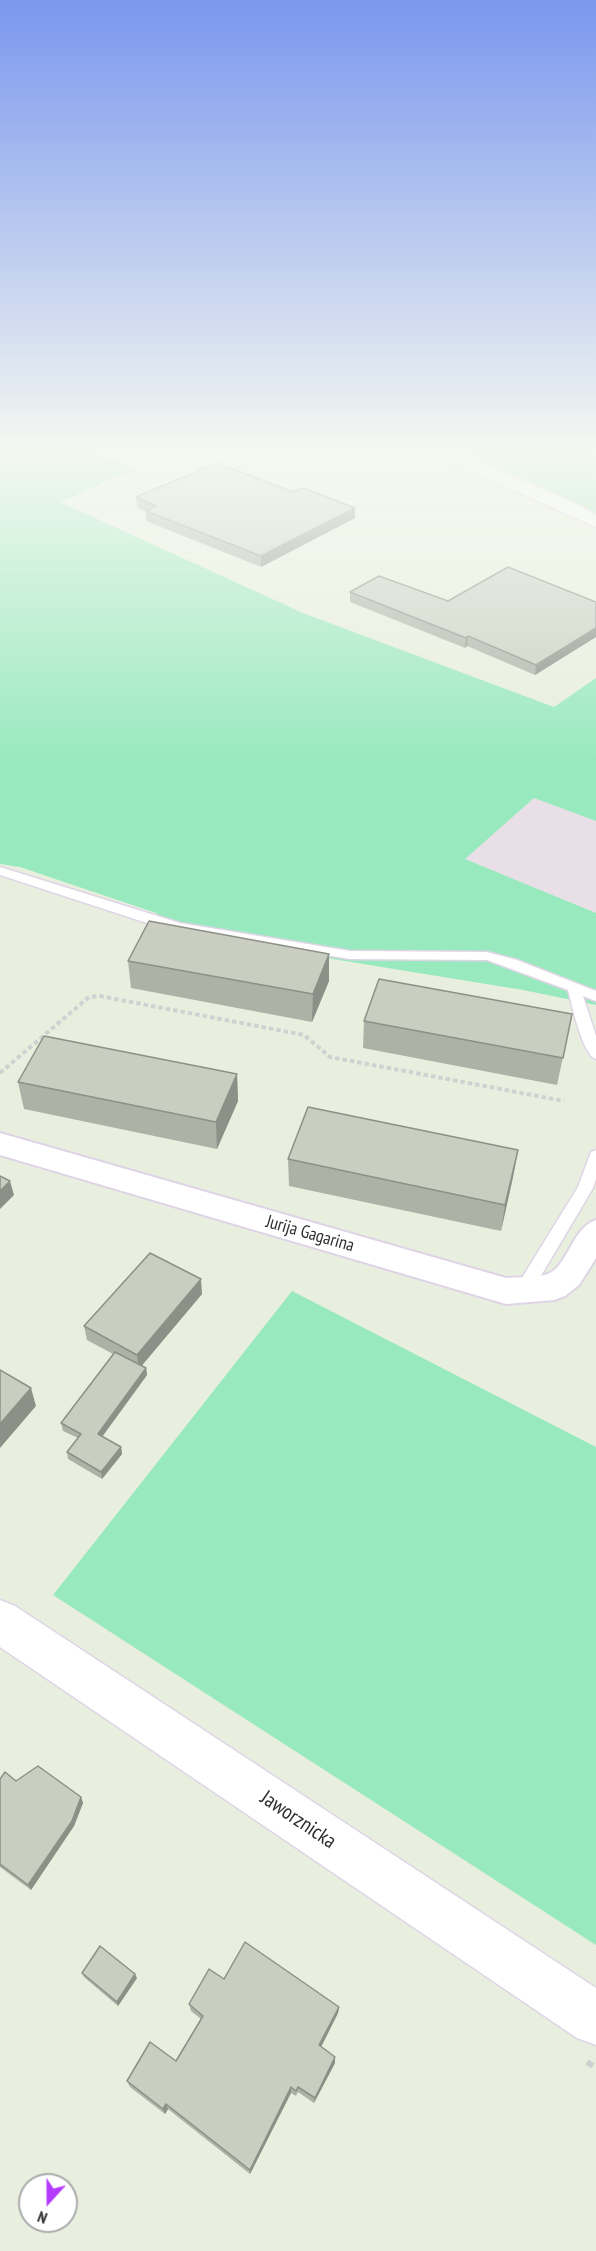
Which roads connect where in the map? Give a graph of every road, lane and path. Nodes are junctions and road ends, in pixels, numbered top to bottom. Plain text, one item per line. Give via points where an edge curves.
1 (0, 871) edge
2 (575, 989) junction
3 (596, 996) edge
4 (596, 1054) edge
5 (0, 1073) edge
6 (564, 1101) dead end
7 (0, 1144) edge
8 (596, 1156) edge
9 (596, 1232) edge
10 (523, 1291) junction
11 (0, 1621) edge
12 (596, 2019) edge

1 - 2 lane via 180,927 350,955 487,956
2 - 3 lane
2 - 4 lane
5 - 6 path via 89,997 100,996 304,1035 330,1057
7 - 10 street, Jurija Gagarina via 506,1291
8 - 10 lane via 585,1188
9 - 10 street, Jurija Gagarina via 568,1275 554,1287
11 - 12 street, Jaworznicka

